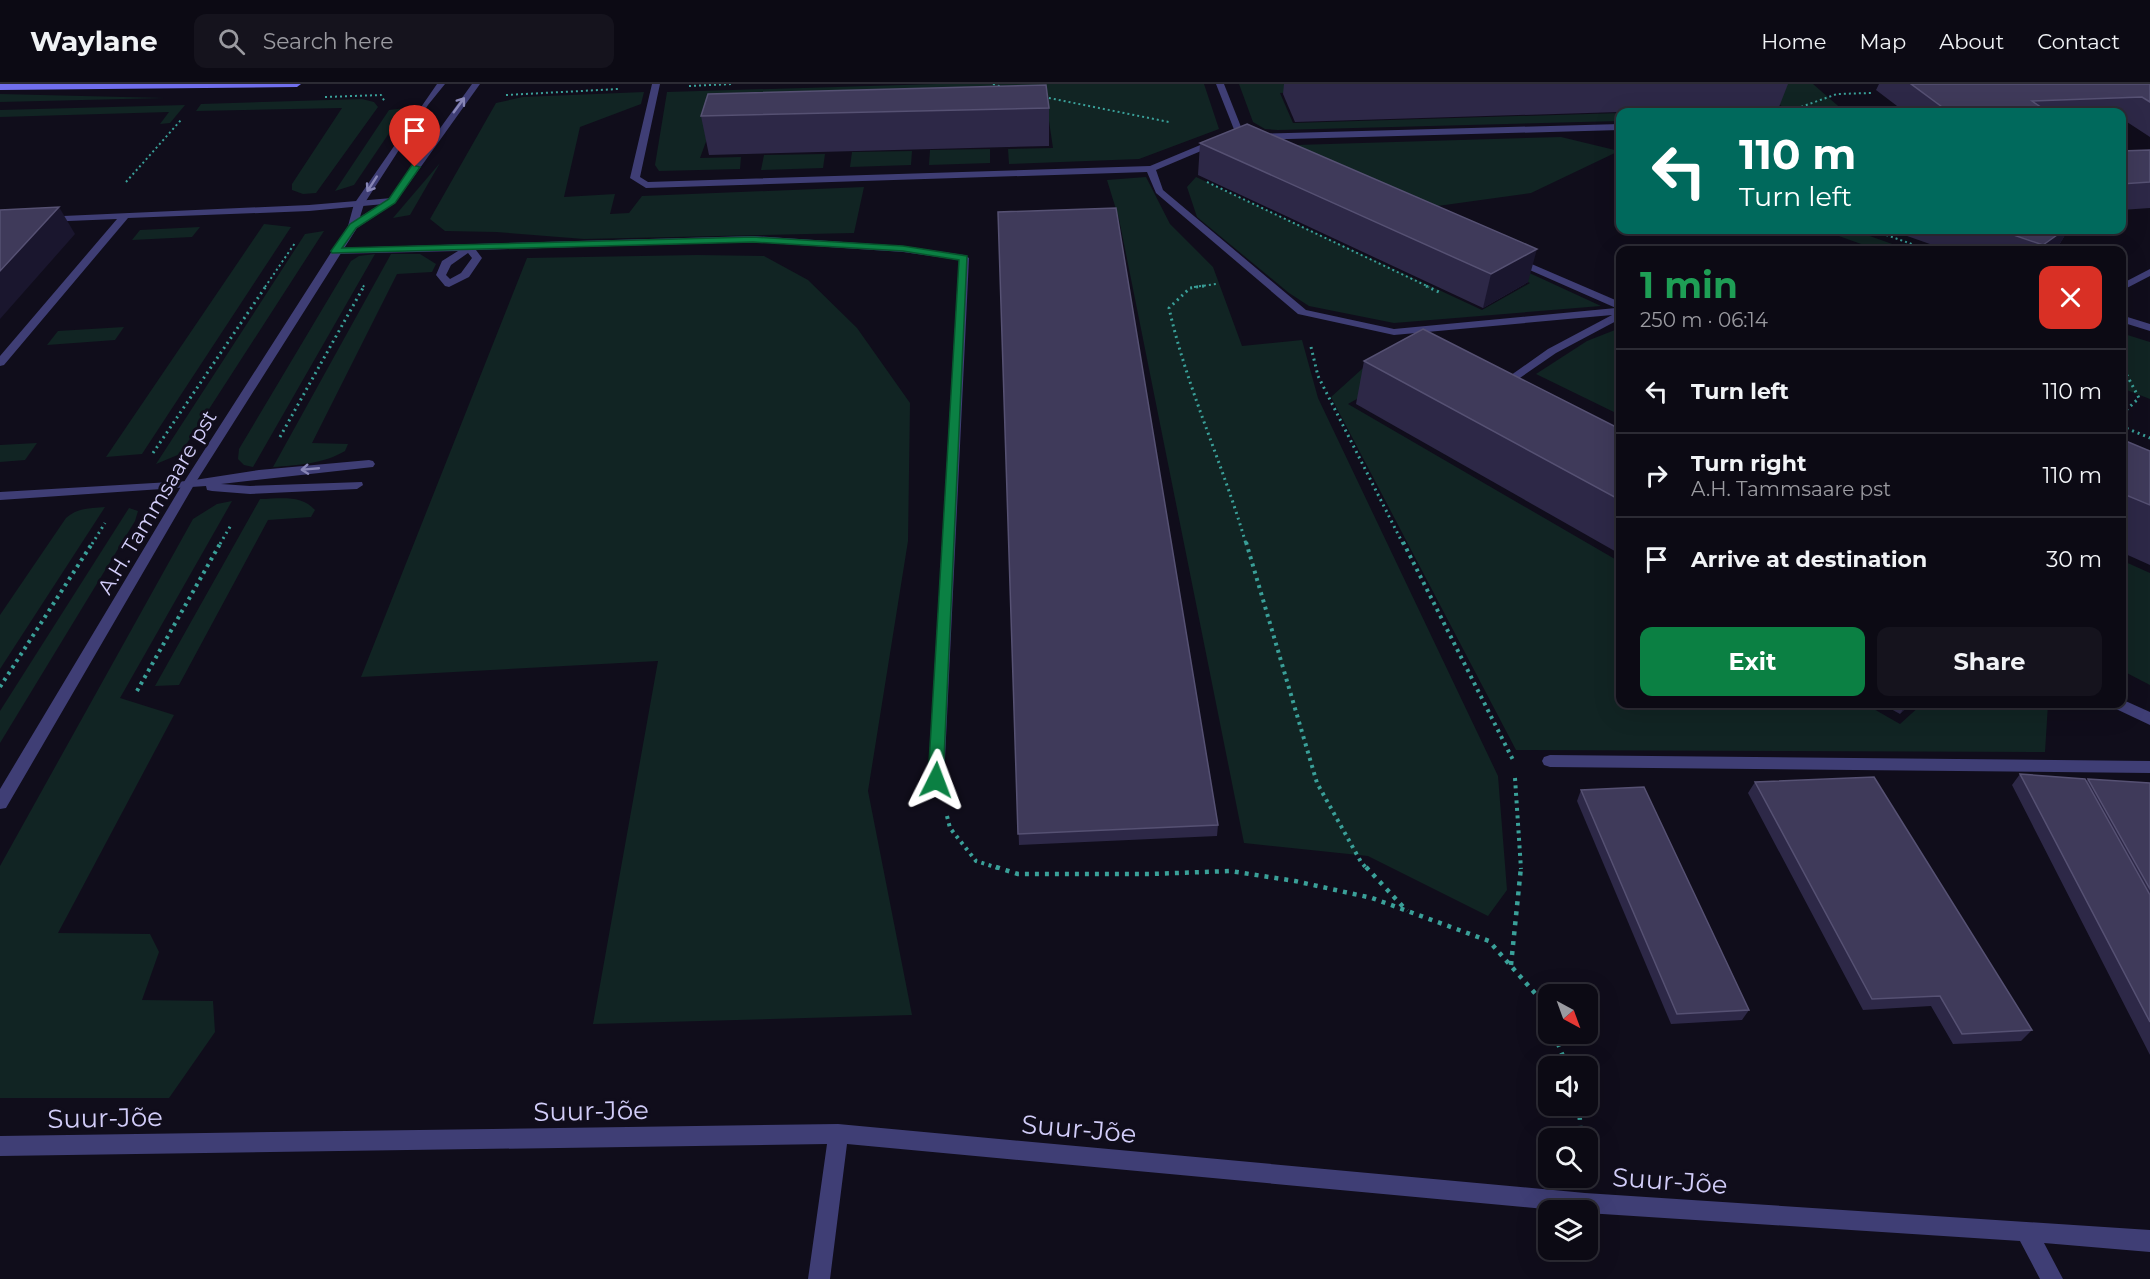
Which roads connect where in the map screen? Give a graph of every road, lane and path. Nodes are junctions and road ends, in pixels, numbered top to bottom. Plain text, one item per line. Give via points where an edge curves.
1 (297, 84) edge
2 (441, 84) edge
3 (476, 84) edge
4 (656, 84) edge
5 (993, 84) edge
6 (1220, 84) edge
7 (0, 87) edge
8 (1014, 90) edge
9 (1871, 93) dead end
10 (1037, 95) edge
11 (1798, 108) edge
12 (187, 113) dead end
13 (1173, 123) dead end
14 (1616, 127) edge
15 (1232, 138) junction
16 (1165, 163) junction
17 (1151, 169) junction
18 (392, 201) junction
19 (359, 204) junction
20 (319, 207) junction
21 (126, 215) junction
22 (96, 217) junction
23 (36, 219) edge
24 (353, 226) junction
25 (1883, 234) edge
26 (1918, 246) edge
27 (335, 251) junction
28 (1500, 253) edge
29 (2150, 272) edge
30 (1260, 276) junction
31 (2126, 276) edge
32 (2136, 280) junction
33 (2126, 285) edge
34 (1440, 292) edge
35 (1616, 304) edge
36 (1302, 312) junction
37 (1616, 313) edge
38 (1616, 315) edge
39 (2126, 320) edge
40 (2150, 328) edge
41 (1394, 332) junction
42 (1416, 343) edge
43 (0, 363) edge
44 (2126, 373) edge
45 (1500, 387) edge
46 (2126, 410) edge
47 (2126, 428) edge
48 (2150, 438) edge
49 (369, 464) dead end
50 (188, 485) junction
51 (357, 485) dead end
52 (129, 488) junction
53 (0, 496) edge
54 (0, 687) edge
55 (2126, 707) edge
56 (2150, 719) edge
57 (1513, 760) junction
58 (1550, 761) joint
59 (2150, 767) edge
60 (936, 780) joint
61 (0, 803) edge
62 (1407, 911) junction
63 (1510, 966) junction
64 (1538, 997) edge
65 (838, 1134) junction
66 (0, 1146) edge
67 (2026, 1231) junction
68 (2150, 1241) edge
69 (819, 1279) edge
70 (2052, 1279) edge

1 - 7 main road
2 -> 19 street, A.H. Tammsaare pst
18 -> 3 street, A.H. Tammsaare pst
4 - 17 street via 635,178 646,185
5 - 8 path
6 - 15 street
9 - 11 path via 1836,94
10 - 13 path
12 - 22 path
14 - 15 street
15 - 16 street
16 - 17 street
16 - 34 path
17 - 30 street via 1159,190
18 - 19 street
18 - 24 street, A.H. Tammsaare pst
19 - 20 street
19 - 24 street, A.H. Tammsaare pst
20 - 21 street
20 - 52 path
21 - 22 street
21 - 43 street
22 - 23 street
24 - 27 street, A.H. Tammsaare pst
25 - 26 path
27 - 50 street, A.H. Tammsaare pst
27 - 60 street via 753,239 903,249 964,258
28 - 35 street
29 - 32 street
30 - 36 street
30 - 62 path via 1190,288 1169,308 1179,352 1234,502 1317,783 1361,862
31 - 32 street
32 - 33 street
36 - 41 street
36 - 57 path via 1318,376
37 - 41 street
38 - 45 street via 1552,351
39 - 40 street
41 - 42 street
44 - 46 path via 2139,398
47 - 48 path
49 -> 50 street
50 - 51 street via 250,490
50 - 52 street
50 - 61 street, A.H. Tammsaare pst
52 - 53 street
52 - 54 path
55 - 56 street
57 - 58 path
57 - 63 path via 1522,862
58 - 59 street
60 - 62 path via 950,828 976,861 1018,874 1230,871 1372,897
62 - 63 path via 1489,941
63 - 64 path
65 - 66 street, Suur-Jõe
65 - 67 street, Suur-Jõe via 1586,1203
65 - 69 street
67 - 68 street, Suur-Jõe
67 - 70 street

